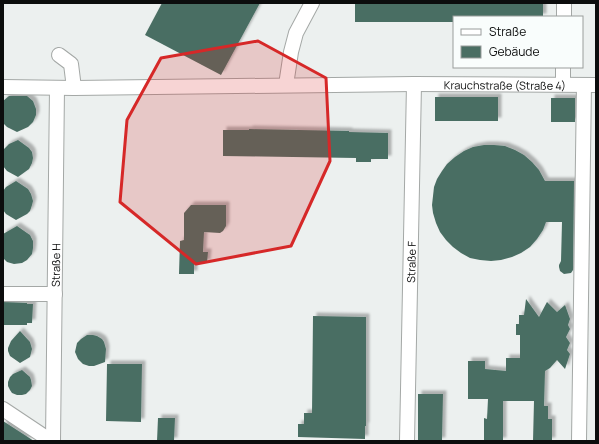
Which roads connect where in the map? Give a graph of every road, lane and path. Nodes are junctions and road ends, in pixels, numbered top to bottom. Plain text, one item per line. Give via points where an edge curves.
1 (312, 3) edge
2 (564, 3) edge
3 (564, 16) edge
4 (59, 55) dead end
5 (563, 68) edge
6 (414, 84) junction
7 (563, 84) junction
8 (590, 85) edge
9 (286, 86) junction
10 (3, 87) edge
11 (57, 88) junction
12 (74, 88) junction
13 (3, 294) edge
14 (55, 294) junction
15 (3, 409) edge
16 (52, 441) edge
17 (407, 441) edge
18 (579, 441) edge

1 - 9 street via 296,33
2 - 3 street
4 - 12 street via 71,64
5 - 7 street
6 - 7 street, Krauchstraße (Straße 4)
6 - 9 street, Krauchstraße (Straße 4)
6 - 17 street, Straße F
7 - 8 street, Krauchstraße (Straße 4)
8 - 18 street
9 - 12 street, Krauchstraße (Straße 4)
10 - 11 street, Krauchstraße (Straße 4)
11 - 12 street, Krauchstraße (Straße 4)
11 - 14 street, Straße H
13 - 14 street
14 - 16 street, Straße H
15 - 16 street

